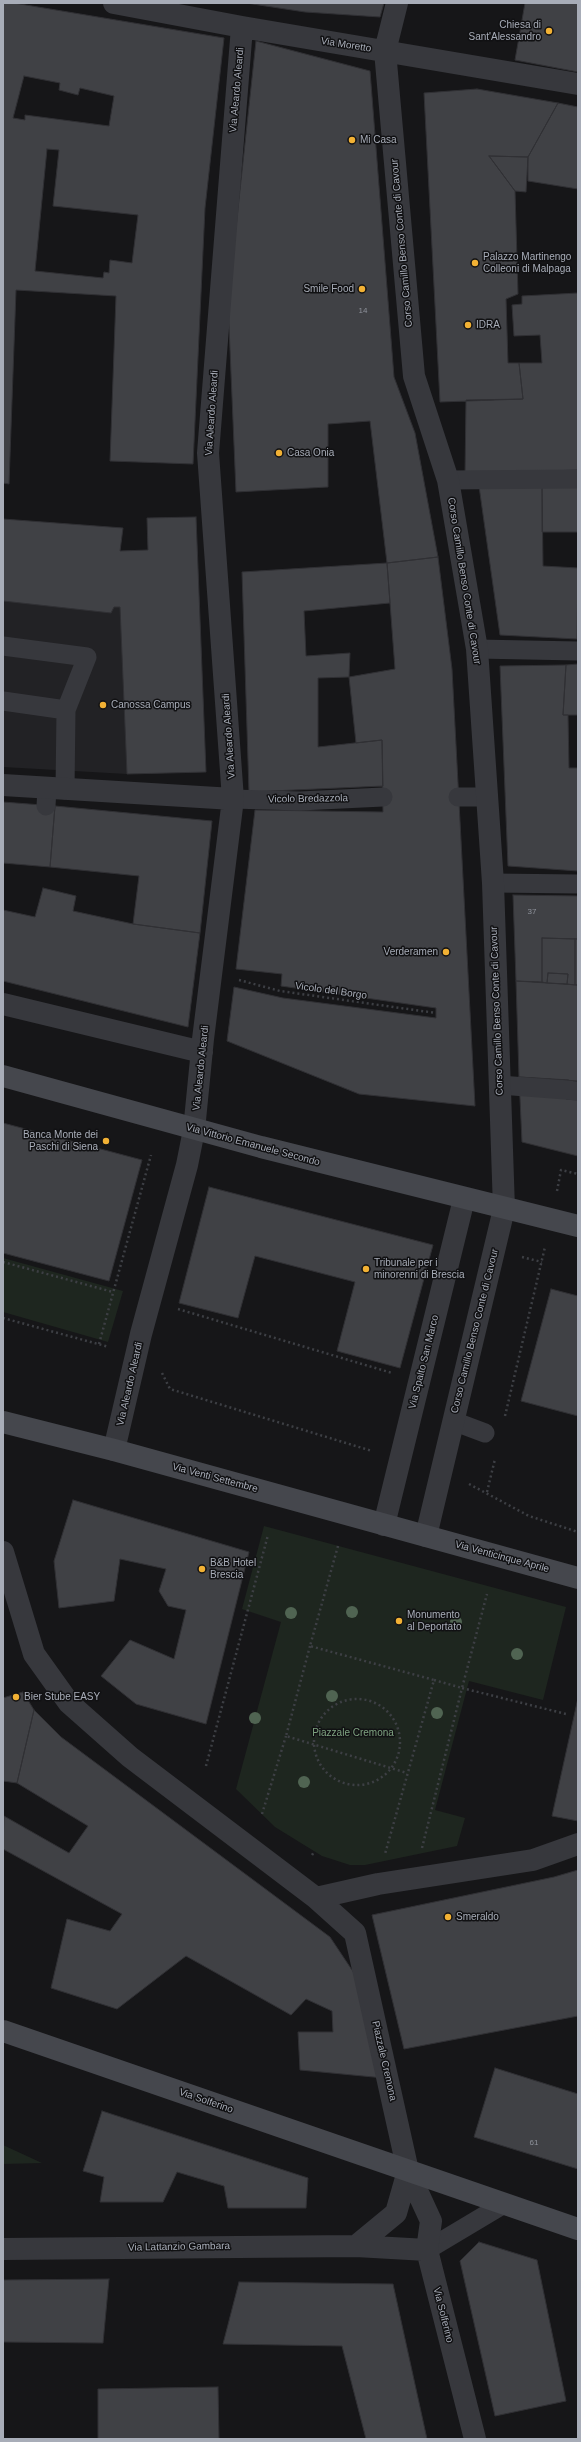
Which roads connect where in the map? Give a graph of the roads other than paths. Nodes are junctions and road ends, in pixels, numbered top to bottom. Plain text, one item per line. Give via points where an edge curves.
1 (114, 3) edge
2 (397, 3) edge
3 (141, 5) edge
4 (242, 27) junction
5 (385, 51) junction
6 (578, 84) edge
7 (578, 479) edge
8 (448, 480) junction
9 (3, 646) edge
10 (477, 649) junction
11 (578, 651) edge
12 (3, 701) edge
13 (66, 710) junction
14 (3, 786) edge
15 (53, 795) junction
16 (383, 797) dead end
17 (458, 797) dead end
18 (487, 797) junction
19 (233, 799) junction
20 (493, 883) junction
21 (578, 884) edge
22 (3, 1004) edge
23 (202, 1052) junction
24 (3, 1076) edge
25 (500, 1085) junction
26 (578, 1091) edge
27 (194, 1130) junction
28 (464, 1199) junction
29 (504, 1209) junction
30 (578, 1226) edge
31 (453, 1421) junction
32 (3, 1422) edge
33 (485, 1433) dead end
34 (114, 1450) junction
35 (384, 1525) junction
36 (426, 1536) junction
37 (3, 1552) edge
38 (578, 1578) edge
39 (578, 1844) edge
40 (316, 1898) junction
41 (3, 2031) edge
42 (408, 2170) junction
43 (504, 2204) junction
44 (578, 2229) edge
45 (356, 2246) junction
46 (3, 2249) edge
47 (427, 2250) junction
48 (475, 2439) edge

1 - 3 street, Via Moretto
2 - 5 street, Corso Camillo Benso Conte di Cavour
3 - 4 street, Via Moretto
4 - 5 street, Via Moretto
4 - 19 street, Via Aleardo Aleardi via 208,453
5 - 6 street, Via Moretto
5 - 8 street, Corso Camillo Benso Conte di Cavour via 414,376
7 - 8 lane
8 - 10 street, Corso Camillo Benso Conte di Cavour
9 - 13 lane via 88,657
10 - 11 lane
10 - 18 street, Corso Camillo Benso Conte di Cavour
12 - 13 lane
13 - 15 lane
14 - 15 street
15 - 19 street
16 - 19 lane, Vicolo Bredazzola via 300,801
17 - 18 lane
18 - 20 street, Corso Camillo Benso Conte di Cavour
19 - 23 street, Via Aleardo Aleardi
20 - 21 lane
20 - 25 street, Corso Camillo Benso Conte di Cavour
22 - 23 street
23 - 27 street, Via Aleardo Aleardi
24 - 27 main road, Via Vittorio Emanuele Secondo
25 - 26 lane
25 - 29 street, Corso Camillo Benso Conte di Cavour
27 - 28 main road, Via Vittorio Emanuele Secondo
27 - 34 street, Via Aleardo Aleardi
28 - 29 main road, Via Vittorio Emanuele Secondo
28 - 35 street, Via Spalto San Marco
29 - 30 main road
29 - 31 street, Corso Camillo Benso Conte di Cavour
31 - 33 lane
31 - 36 street, Corso Camillo Benso Conte di Cavour
32 - 34 main road, Via Venti Settembre
34 - 35 main road, Via Venti Settembre
35 - 36 main road, Via Venti Settembre
36 - 38 main road, Via Venticinque Aprile
37 - 40 street, Piazzale Cremona via 34,1654 70,1703 130,1757
39 - 40 street via 533,1860 378,1884
40 - 42 street, Piazzale Cremona via 355,1932
41 - 42 main road, Via Solferino
42 - 43 main road, Via Solferino
42 - 45 street via 396,2213
42 - 47 street, Via Solferino via 431,2221
43 - 44 main road, Via Solferino
43 - 47 lane
45 - 46 street, Via Lattanzio Gambara
45 - 47 street, Via Lattanzio Gambara
47 - 48 street, Via Solferino

